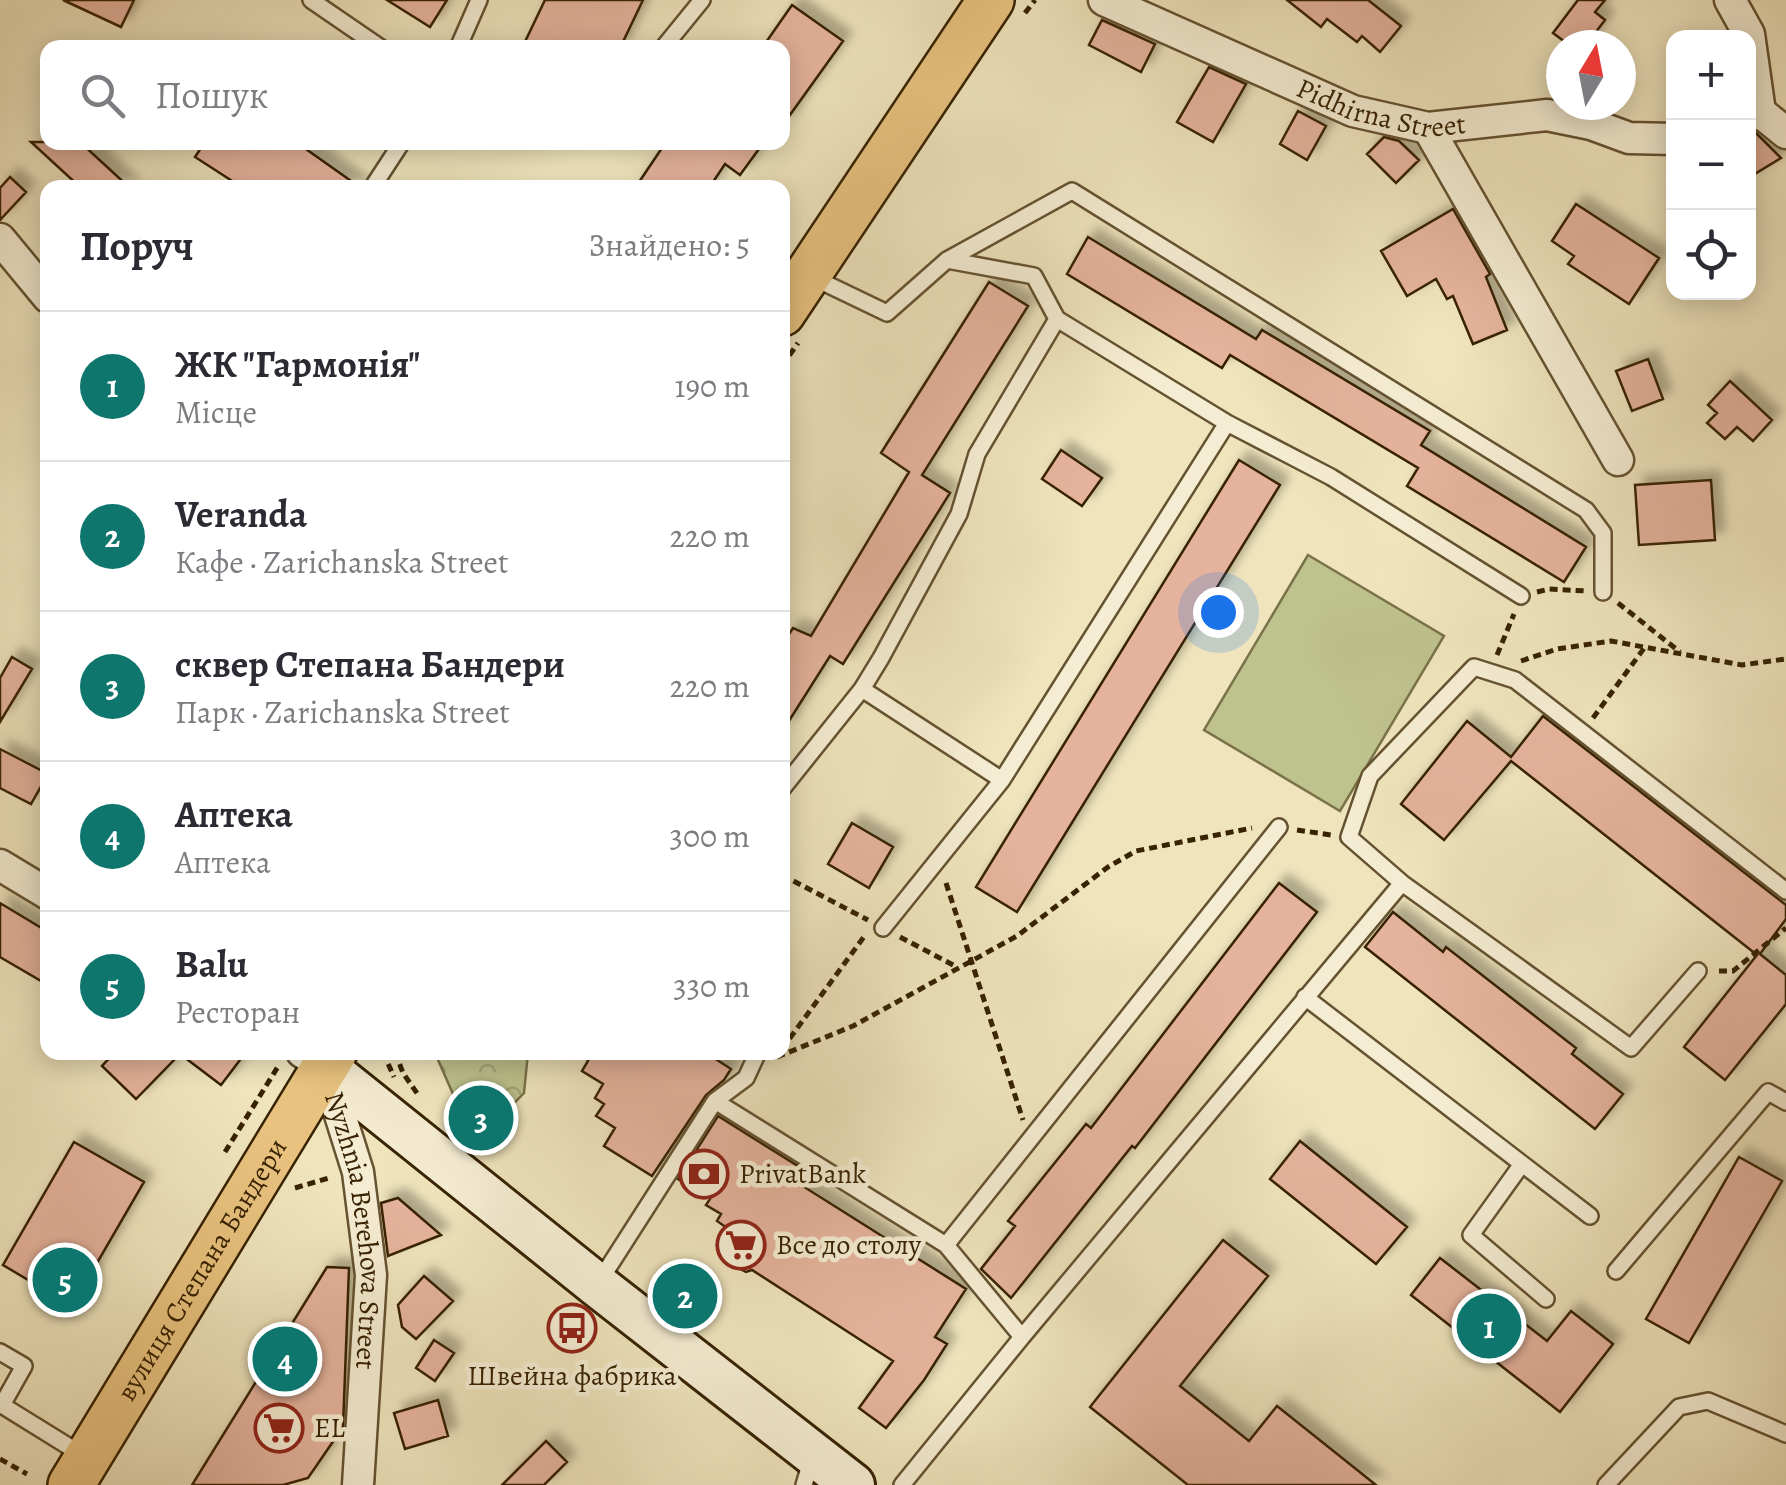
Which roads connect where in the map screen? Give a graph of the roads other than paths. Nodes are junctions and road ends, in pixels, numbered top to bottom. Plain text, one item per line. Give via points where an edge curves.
1 (311, 0) edge
2 (479, 0) edge
3 (702, 0) edge
4 (990, 0) edge
5 (1104, 0) edge
6 (1730, 0) edge
7 (1748, 30) edge
8 (370, 40) edge
9 (462, 40) edge
10 (670, 40) edge
11 (1756, 115) edge
12 (1428, 128) junction
13 (1786, 133) edge
14 (1666, 141) edge
15 (397, 150) edge
16 (377, 180) edge
17 (0, 239) edge
18 (947, 260) junction
19 (807, 274) junction
20 (40, 284) edge
21 (790, 301) edge
22 (1057, 319) junction
23 (1227, 423) junction
24 (1618, 460) dead end
25 (1603, 592) dead end
26 (1521, 596) road end
27 (862, 690) junction
28 (790, 778) edge
29 (1002, 780) junction
30 (1278, 827) road end
31 (0, 864) edge
32 (1402, 883) junction
33 (40, 889) edge
34 (1786, 891) edge
35 (878, 925) road end
36 (1698, 971) road end
37 (1305, 997) junction
38 (310, 1060) edge
39 (311, 1060) edge
40 (312, 1060) edge
41 (754, 1060) edge
42 (715, 1102) junction
43 (1786, 1102) edge
44 (1522, 1164) junction
45 (1590, 1216) dead end
46 (946, 1245) junction
47 (1616, 1271) dead end
48 (597, 1286) junction
49 (1546, 1298) dead end
50 (1022, 1337) junction
51 (0, 1352) edge
52 (1, 1404) edge
53 (1786, 1434) edge
54 (808, 1470) edge
55 (79, 1471) edge
56 (358, 1485) edge
57 (853, 1485) edge
58 (902, 1485) edge
59 (1606, 1485) edge

1 - 8 lane
2 - 9 lane
3 - 10 lane
4 - 19 main road
5 - 12 street, Pidhirna Street via 1352,111
6 - 7 street
11 - 13 street
12 - 14 street, Pidhirna Street via 1547,115 1628,138
12 - 24 street
15 - 16 lane
17 - 20 street
18 - 19 lane via 887,313
18 - 22 lane via 1034,276
18 - 25 lane via 1072,191 1586,510 1603,533
19 - 21 main road
22 - 23 lane
22 - 27 lane via 977,454 959,514
23 - 26 lane via 1331,477
23 - 29 lane
27 - 28 lane
27 - 29 lane
29 - 35 lane
30 - 46 lane
31 - 33 street
32 - 34 lane via 1349,837 1370,776 1474,666 1514,680
32 - 36 lane via 1632,1048
32 - 37 lane
37 - 44 lane
37 - 50 lane
38 - 55 main road, вулиця Степана Бандери
39 - 56 street, Nyzhnia Berehova Street via 358,1172 371,1274
40 - 48 street
41 - 42 lane via 746,1078
42 - 46 lane
42 - 48 lane
43 - 47 lane via 1768,1092
44 - 45 lane
44 - 49 lane via 1472,1235
46 - 50 lane
48 - 54 street
50 - 58 lane
51 - 52 lane via 24,1366
52 - 55 lane
53 - 59 lane via 1708,1401 1679,1407
54 - 57 street

